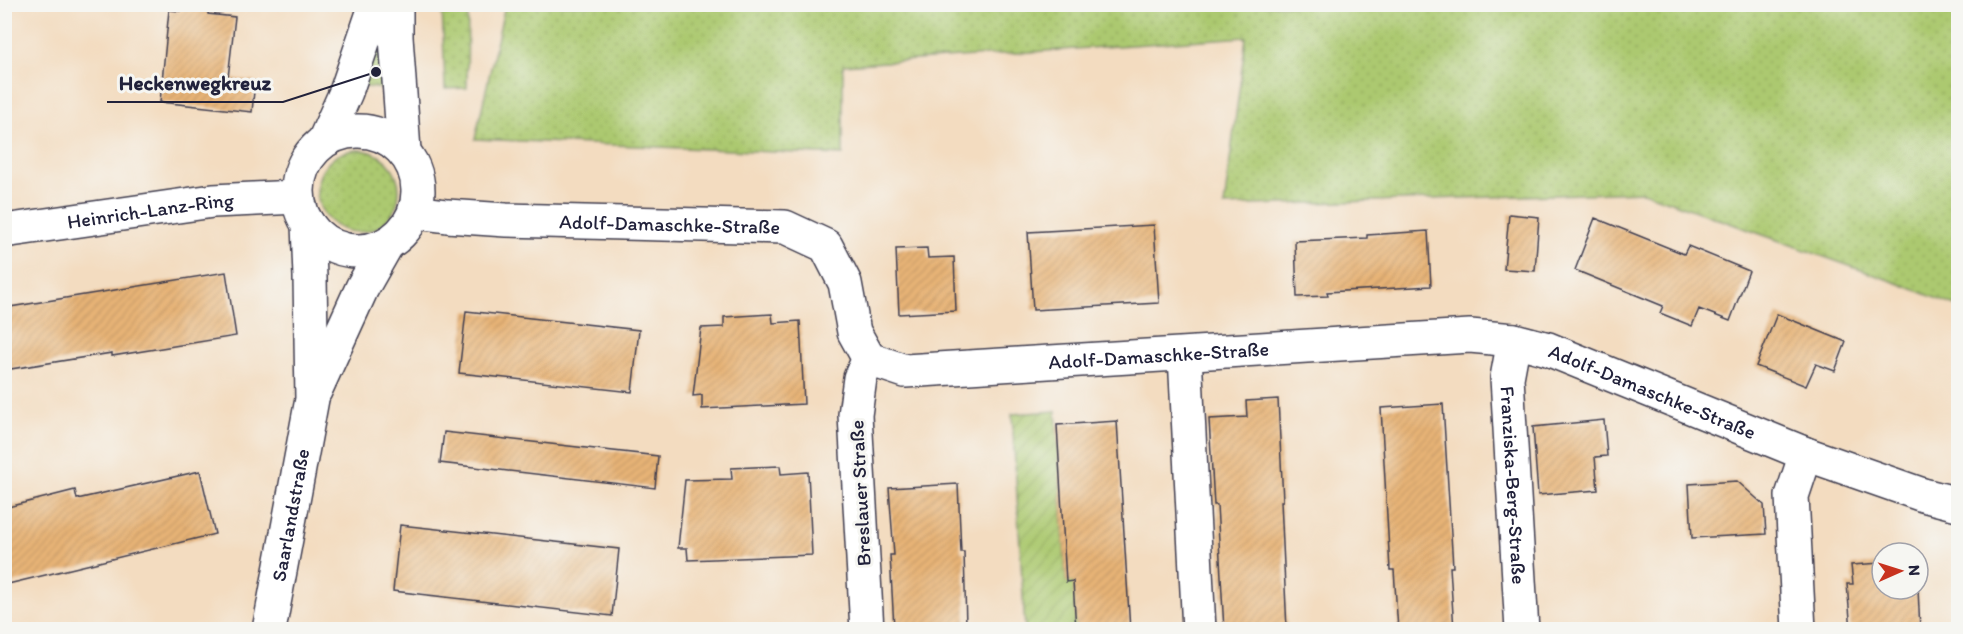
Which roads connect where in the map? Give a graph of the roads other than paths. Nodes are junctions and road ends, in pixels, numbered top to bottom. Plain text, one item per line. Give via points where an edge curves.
1 (376, 4) edge
2 (396, 4) edge
3 (325, 139) junction
4 (404, 152) junction
5 (303, 211) junction
6 (415, 212) junction
7 (4, 231) edge
8 (387, 244) junction
9 (1514, 340) junction
10 (1185, 354) junction
11 (868, 358) junction
12 (312, 399) junction
13 (1806, 454) junction
14 (1959, 504) edge
15 (270, 630) edge
16 (867, 630) edge
17 (1199, 630) edge
18 (1522, 630) edge
19 (1799, 630) edge

1 - 3 street via 346,92
2 - 4 street
3 - 4 street via 352,130 367,131 394,141
3 - 5 street via 303,164 298,180
4 - 6 street via 418,182
5 - 7 street, Heinrich-Lanz-Ring via 213,201
5 - 8 street via 323,240 343,249 366,250
5 - 12 street, Saarlandstraße via 310,277
6 - 8 street via 402,232
6 - 11 street, Adolf-Damaschke-Straße via 506,220 785,227 826,246 845,283 854,332
8 - 12 street, Saarlandstraße via 362,288
9 - 10 street, Adolf-Damaschke-Straße via 1470,336
9 - 13 street, Adolf-Damaschke-Straße via 1548,349
9 - 18 street, Franziska-Berg-Straße via 1507,378
10 - 11 street, Adolf-Damaschke-Straße via 905,371
10 - 17 street
11 - 16 street, Breslauer Straße via 860,378 855,415
12 - 15 street, Saarlandstraße
13 - 14 street, Adolf-Damaschke-Straße
13 - 19 street via 1792,496

